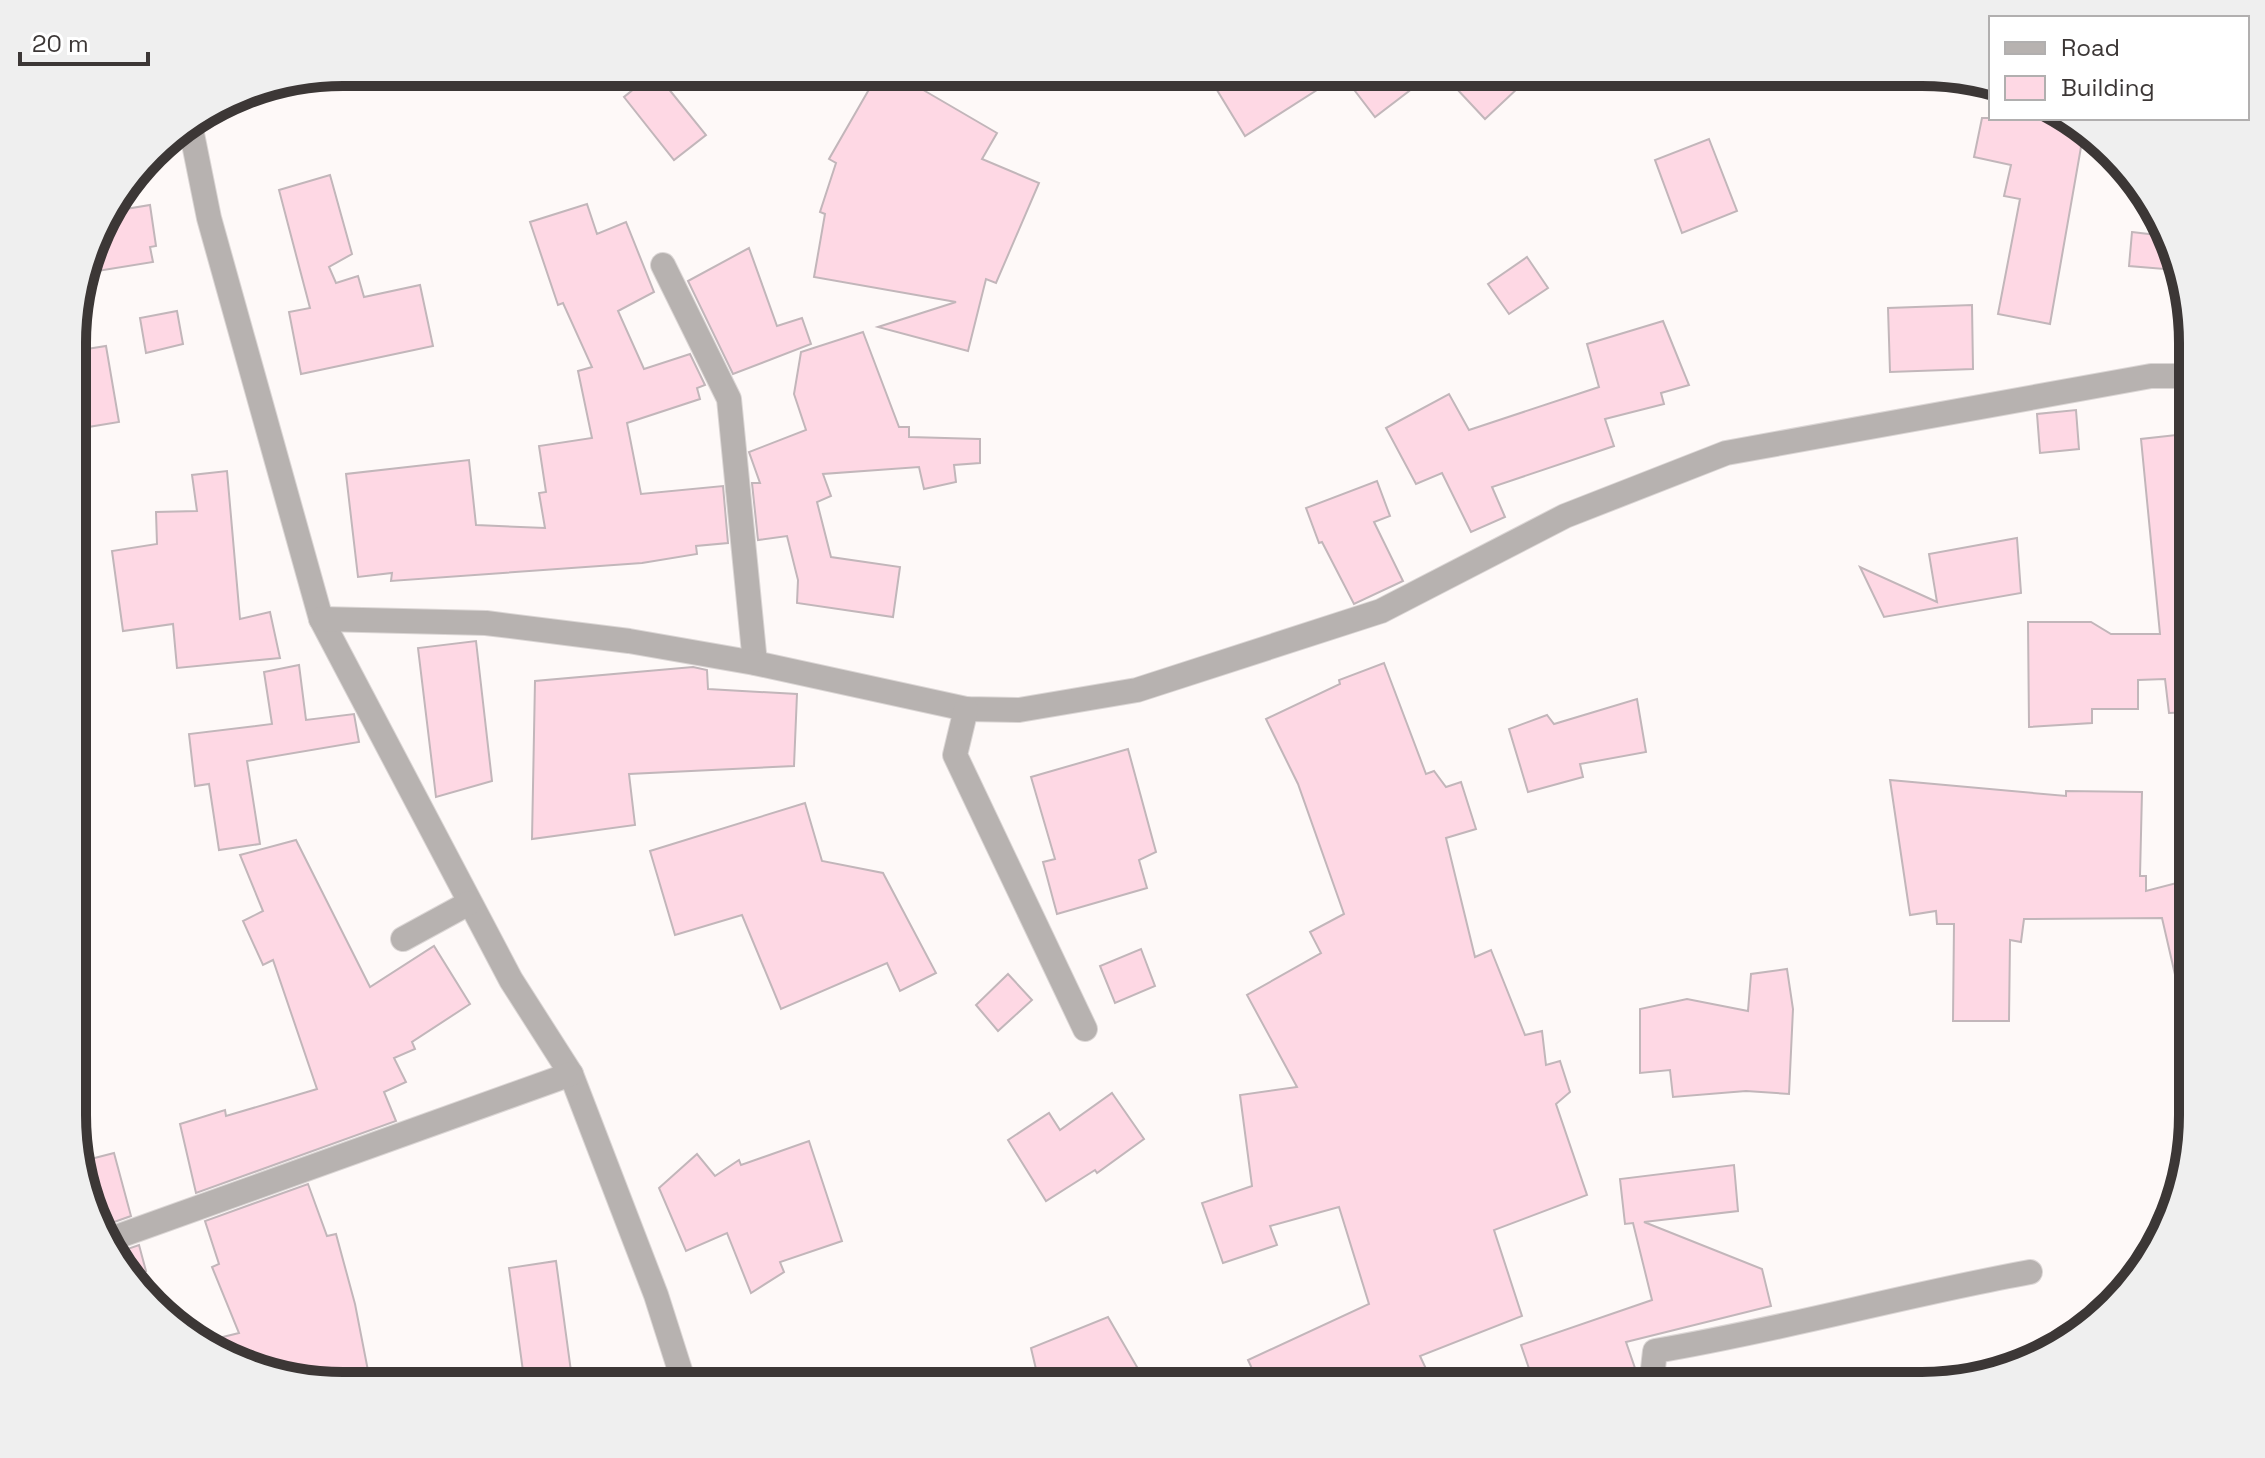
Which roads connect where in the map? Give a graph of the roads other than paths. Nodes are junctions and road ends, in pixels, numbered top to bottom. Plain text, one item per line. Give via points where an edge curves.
1 (192, 135) edge
2 (663, 265) dead end
3 (2178, 376) edge
4 (321, 619) junction
5 (755, 663) junction
6 (966, 709) junction
7 (469, 903) junction
8 (403, 939) dead end
9 (1085, 1029) dead end
10 (571, 1074) junction
11 (117, 1237) edge
12 (2030, 1272) dead end
13 (1653, 1371) edge
14 (680, 1372) edge

1 - 4 street via 209,218
2 - 5 street via 729,399
3 - 6 street via 2151,376 1726,453 1565,516 1381,611 1137,690 1019,710
4 - 5 street via 486,623
4 - 7 street
5 - 6 street
6 - 9 street via 955,755
7 - 8 street
7 - 10 street
10 - 11 street
10 - 14 street
12 - 13 street via 1920,1292 1747,1336 1655,1351

